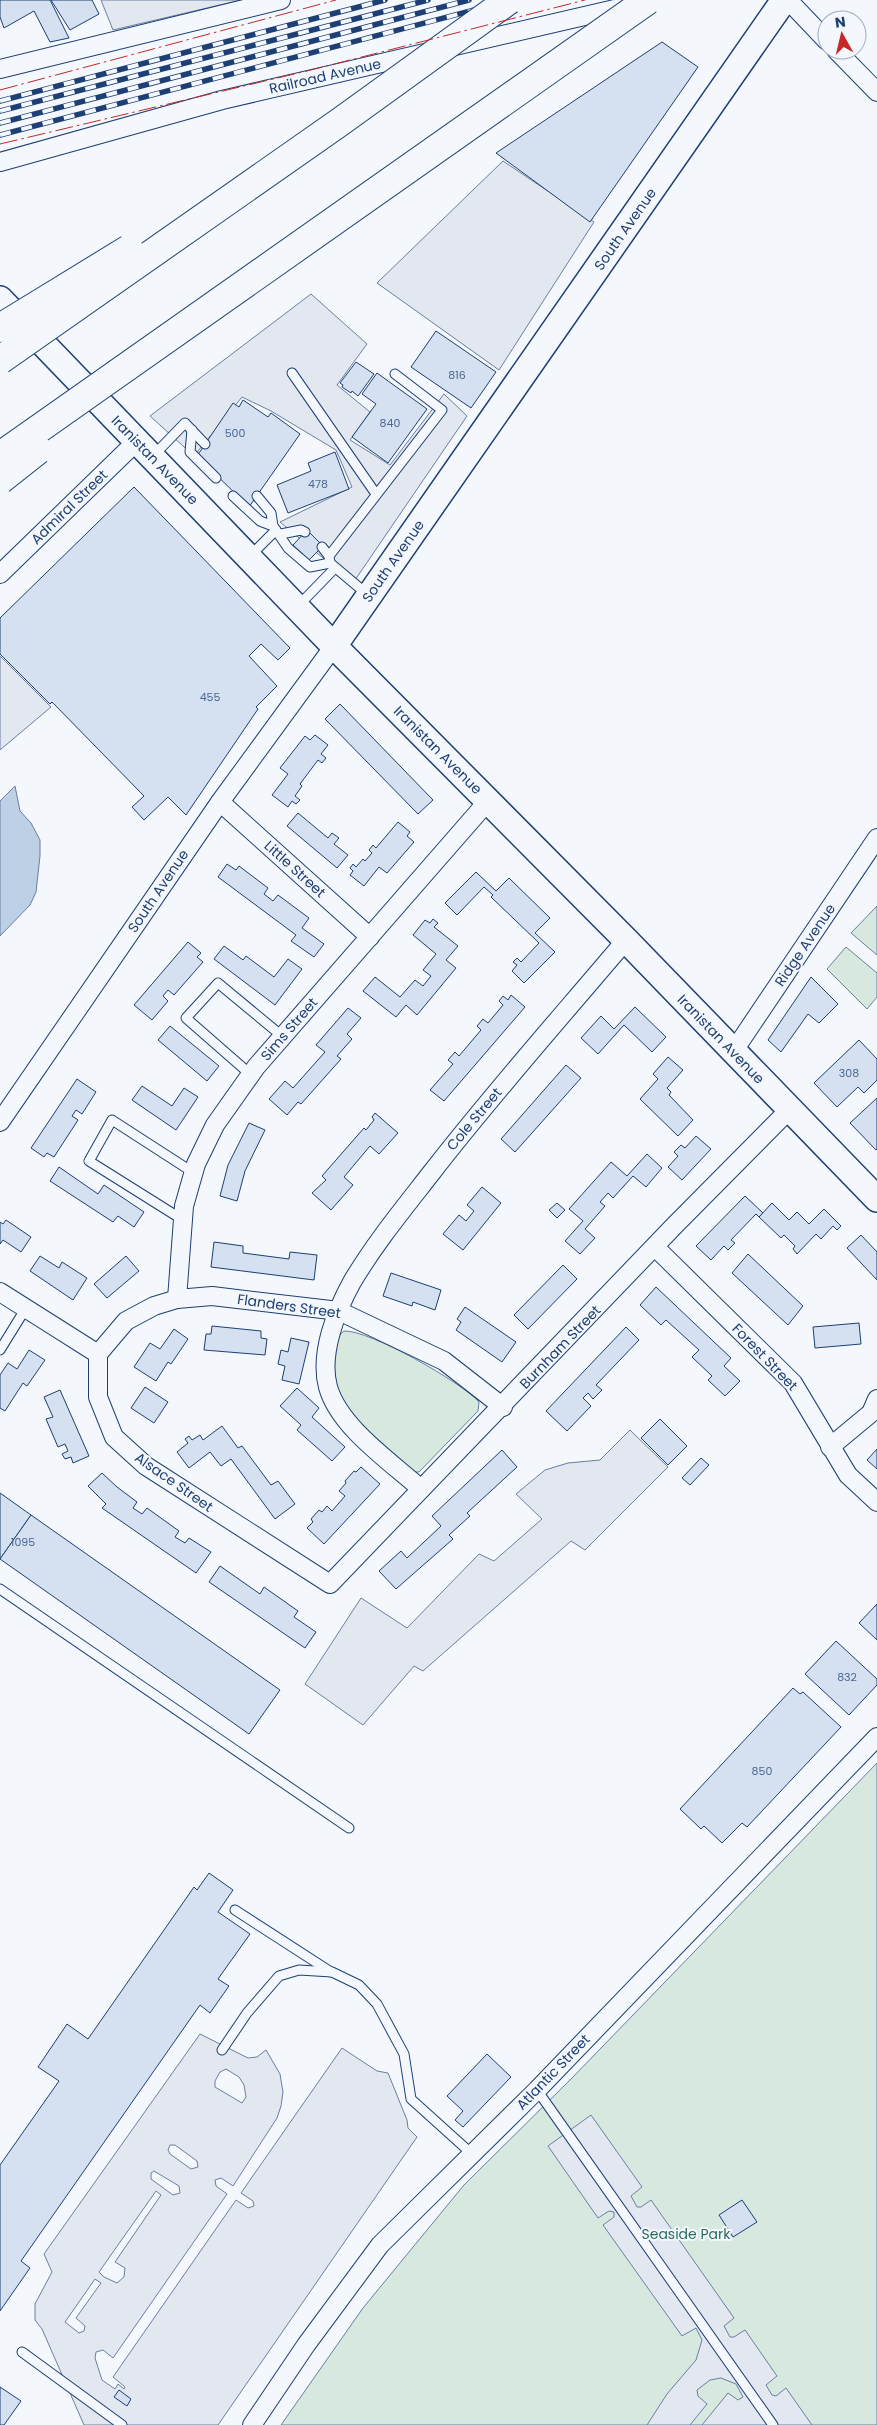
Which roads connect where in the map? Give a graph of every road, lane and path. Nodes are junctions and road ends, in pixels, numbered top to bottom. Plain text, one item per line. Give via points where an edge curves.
1 (281, 0) edge
2 (509, 0) edge
3 (648, 0) edge
4 (652, 0) edge
5 (784, 0) edge
6 (788, 0) edge
7 (817, 30) edge
8 (846, 60) edge
9 (0, 69) edge
10 (877, 92) edge
11 (340, 122) junction
12 (0, 162) edge
13 (280, 259) junction
14 (3, 315) edge
15 (0, 360) edge
16 (292, 373) dead end
17 (395, 374) dead end
18 (192, 430) junction
19 (205, 444) dead end
20 (145, 448) junction
21 (0, 456) edge
22 (216, 478) dead end
23 (0, 480) edge
24 (376, 494) junction
25 (233, 496) dead end
26 (257, 496) dead end
27 (277, 530) junction
28 (305, 532) dead end
29 (322, 547) dead end
30 (249, 557) junction
31 (331, 562) junction
32 (0, 574) edge
33 (368, 596) junction
34 (297, 607) junction
35 (334, 646) junction
36 (488, 801) junction
37 (220, 802) junction
38 (877, 838) edge
39 (370, 937) junction
40 (626, 940) junction
41 (282, 1036) junction
42 (733, 1052) junction
43 (250, 1074) junction
44 (790, 1109) junction
45 (0, 1122) edge
46 (194, 1172) junction
47 (875, 1193) edge
48 (183, 1220) junction
49 (655, 1247) junction
50 (0, 1292) edge
51 (178, 1299) junction
52 (26, 1308) junction
53 (339, 1310) junction
54 (0, 1350) edge
55 (98, 1354) junction
56 (877, 1399) edge
57 (503, 1407) junction
58 (830, 1447) junction
59 (421, 1489) junction
60 (877, 1502) edge
61 (330, 1584) joint
62 (0, 1589) edge
63 (877, 1737) edge
64 (349, 1828) dead end
65 (235, 1910) dead end
66 (332, 1972) junction
67 (222, 2050) dead end
68 (536, 2090) junction
69 (472, 2154) junction
70 (22, 2352) dead end
71 (122, 2425) edge
72 (252, 2425) edge
73 (774, 2425) edge

1 - 9 street
2 - 11 highway, bridge
3 - 13 highway, bridge
4 - 12 street, Railroad Avenue via 222,100
5 - 33 street, South Avenue
6 - 7 street
8 - 10 street
11 - 14 highway, bridge
11 - 15 highway, bridge
13 - 21 highway, bridge
13 - 23 highway, bridge
14 - 20 street, Iranistan Avenue
16 - 24 lane
17 - 24 lane via 442,410
18 - 19 lane
18 - 20 lane via 185,423
18 - 22 lane via 190,452
20 - 30 street, Iranistan Avenue
20 - 32 street, Admiral Street
24 - 31 lane
25 - 27 lane via 260,521
26 - 27 lane via 271,513
27 - 28 lane
27 - 30 lane
27 - 31 lane via 288,548 310,567
29 - 31 lane
30 - 34 street, Iranistan Avenue
31 - 33 lane
31 - 34 lane
33 - 35 street, South Avenue
34 - 35 street, Iranistan Avenue
35 - 36 street, Iranistan Avenue
35 - 37 street, South Avenue
36 - 39 street, Sims Street
36 - 40 street, Iranistan Avenue
37 - 39 street, Little Street
37 - 45 street, South Avenue
38 - 42 street, Ridge Avenue
39 - 41 street, Sims Street
40 - 42 street, Iranistan Avenue
40 - 53 street, Cole Street via 459,1137 370,1252
41 - 43 street, Sims Street
41 - 43 lane via 218,983 186,1018
42 - 44 street, Iranistan Avenue
43 - 46 street, Sims Street via 215,1125
44 - 47 street, Iranistan Avenue
44 - 49 street, Burnham Street
46 - 48 street, Sims Street
46 - 48 lane via 112,1120 89,1162
48 - 51 street, Sims Street
49 - 57 street, Burnham Street
49 - 58 street, Forest Street via 793,1383
50 - 52 street
51 - 53 street, Flanders Street via 212,1296
51 - 55 street, Flanders Street via 154,1306 126,1322
52 - 54 lane
52 - 55 street
53 - 57 street, Flanders Street via 444,1361
53 - 59 street, Cole Street via 325,1364 333,1400 356,1431
55 - 61 street, Alsace Street via 98,1397 114,1437 146,1466
56 - 58 street via 871,1413
57 - 59 street, Burnham Street
58 - 60 street, Forest Street via 848,1475
59 - 61 street, Burnham Street
62 - 64 lane
63 - 68 street, Atlantic Street
65 - 66 lane
66 - 67 lane via 300,1970 279,1976 247,2012
66 - 69 lane via 359,1985 378,2004 404,2054 411,2099
68 - 69 street, Atlantic Street
68 - 73 lane
69 - 72 street, Atlantic Street via 380,2244
70 - 71 lane

